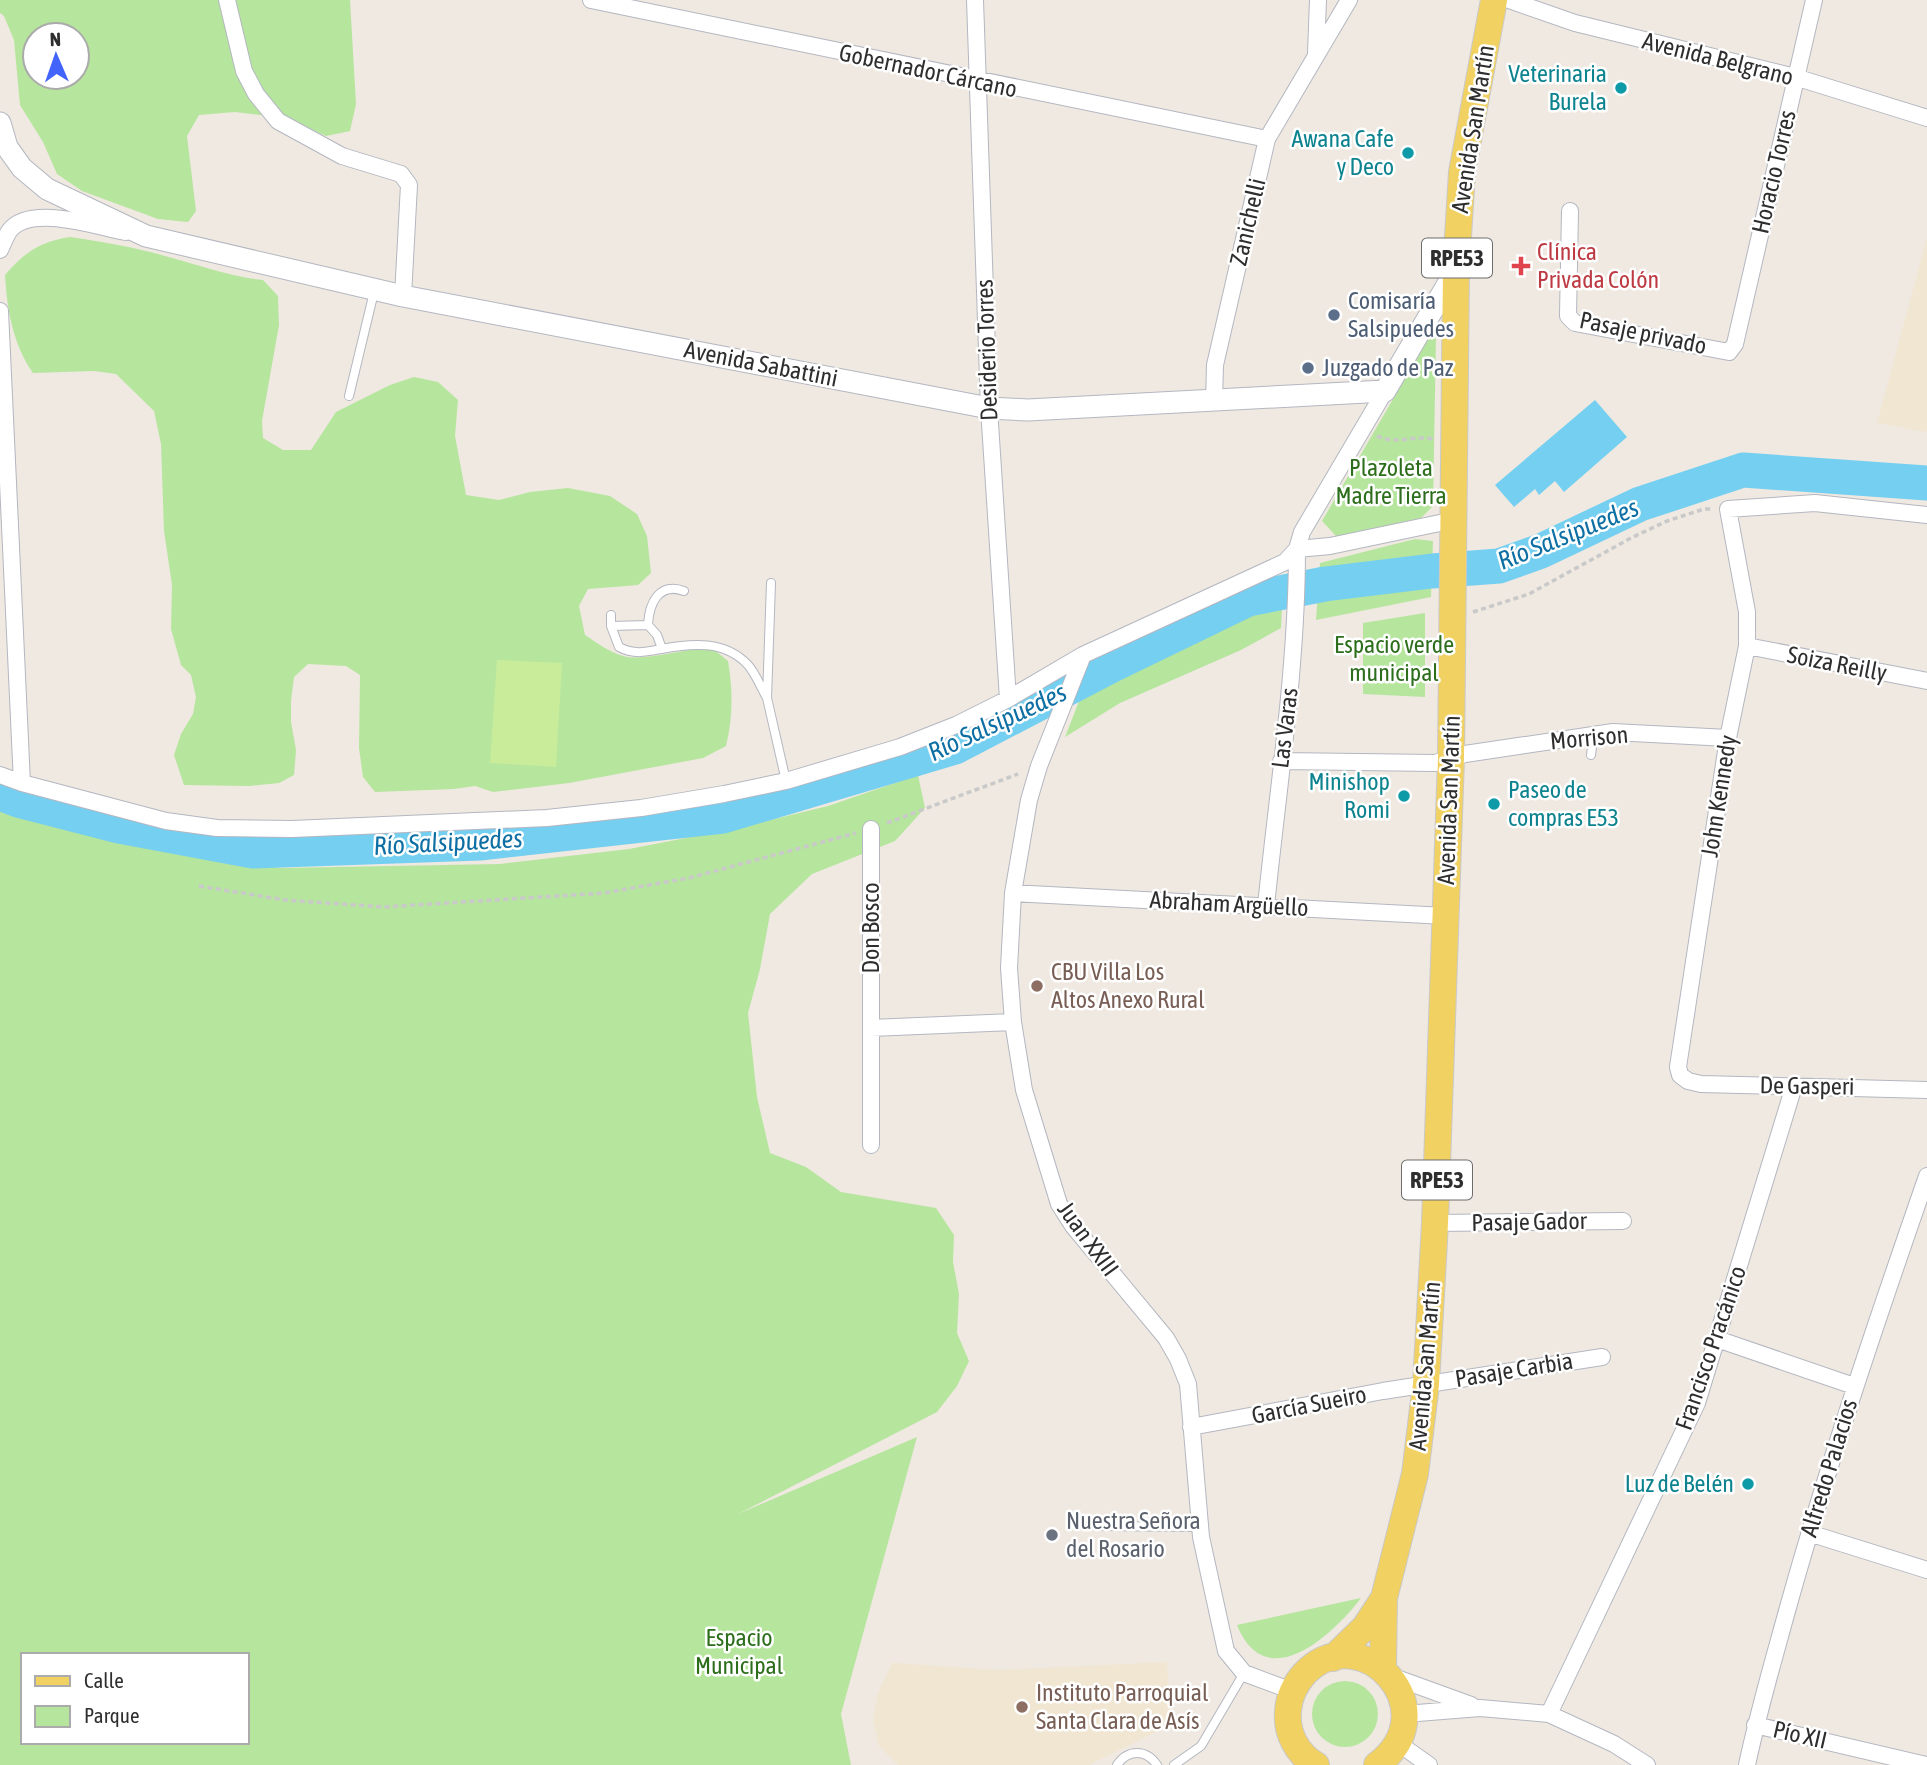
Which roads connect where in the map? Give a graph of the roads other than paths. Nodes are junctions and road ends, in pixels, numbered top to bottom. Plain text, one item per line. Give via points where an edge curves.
1 (227, 0) edge
2 (591, 0) edge
3 (975, 0) edge
4 (1318, 0) edge
5 (1349, 0) edge
6 (1494, 0) edge
7 (1509, 0) edge
8 (1814, 0) edge
9 (1316, 55) junction
10 (1795, 77) junction
11 (977, 81) junction
12 (1927, 118) edge
13 (0, 123) edge
14 (1267, 139) junction
15 (1570, 211) dead end
16 (146, 236) junction
17 (0, 250) edge
18 (1456, 269) junction
19 (374, 289) junction
20 (403, 296) junction
21 (0, 311) edge
22 (1735, 344) joint
23 (1385, 391) junction
24 (349, 396) dead end
25 (1214, 401) junction
26 (989, 408) junction
27 (1927, 515) edge
28 (1454, 520) junction
29 (1297, 550) junction
30 (771, 583) dead end
31 (684, 591) dead end
32 (611, 615) dead end
33 (648, 625) junction
34 (611, 626) junction
35 (1747, 646) junction
36 (662, 649) junction
37 (1081, 661) junction
38 (1927, 681) edge
39 (767, 698) junction
40 (1008, 699) junction
41 (1594, 733) junction
42 (1728, 738) junction
43 (1591, 755) dead end
44 (1451, 758) junction
45 (1281, 761) junction
46 (0, 775) edge
47 (786, 781) junction
48 (22, 783) junction
49 (871, 829) road end
50 (1013, 893) junction
51 (1266, 906) junction
52 (1445, 916) junction
53 (1013, 1022) junction
54 (871, 1028) junction
55 (1688, 1081) joint
56 (1794, 1086) junction
57 (1927, 1090) edge
58 (870, 1145) dead end
59 (1927, 1176) edge
60 (1623, 1220) dead end
61 (1436, 1223) junction
62 (1717, 1339) junction
63 (1602, 1357) dead end
64 (1426, 1384) junction
65 (1854, 1386) junction
66 (1191, 1427) junction
67 (1096, 1526) dead end
68 (1200, 1527) junction
69 (1809, 1533) junction
70 (1927, 1570) edge
71 (1384, 1598) junction
72 (1333, 1658) junction
73 (1387, 1672) junction
74 (1244, 1673) junction
75 (1292, 1691) junction
76 (1480, 1708) junction
77 (1405, 1714) junction
78 (1549, 1714) junction
79 (1755, 1725) junction
80 (1292, 1738) junction
81 (1398, 1743) junction
82 (1926, 1764) edge
83 (1117, 1765) edge
84 (1157, 1765) edge
85 (1174, 1765) edge
86 (1286, 1765) edge
87 (1316, 1765) edge
88 (1377, 1765) edge
89 (1429, 1765) edge
90 (1647, 1765) edge
91 (1747, 1765) edge

1 - 20 street via 244,71 278,121 342,156 401,174 409,185
2 - 11 street, Gobernador Cárcano
3 - 11 street, Desiderio Torres
4 - 9 street, Zanichelli
5 - 9 street, Zanichelli
6 - 18 main road, Avenida San Martín / RPE53 via 1462,172
7 - 10 street, Avenida Belgrano via 1575,23
8 - 10 street, Horacio Torres
9 - 14 street, Zanichelli
10 - 12 street, Avenida Belgrano
10 - 22 street, Horacio Torres
11 - 14 street, Gobernador Cárcano
11 - 26 street, Desiderio Torres
13 - 16 street, Avenida Sabattini via 7,147 22,168 47,189
14 - 25 street, Zanichelli via 1215,365
15 - 22 street, Pasaje privado via 1568,316 1575,323 1729,352
16 - 17 street, Avenida Sabattini via 41,216 10,229
16 - 19 street, Avenida Sabattini
18 - 23 street
18 - 28 main road, Avenida San Martín / RPE53
19 - 20 street, Avenida Sabattini
19 - 24 lane
20 - 26 street, Avenida Sabattini
21 - 48 street
23 - 25 street, Avenida Sabattini
23 - 29 street via 1302,532
25 - 26 street, Avenida Sabattini
26 - 40 street, Desiderio Torres
27 - 35 street, John Kennedy via 1815,503 1728,509 1746,612
28 - 29 street
28 - 44 main road, Avenida San Martín / RPE53 via 1461,605
29 - 37 street via 1285,562
29 - 45 street, Las Varas via 1297,615
30 - 39 lane
31 - 33 lane via 662,591 654,598
32 - 34 lane
33 - 34 lane
33 - 36 lane
34 - 36 lane via 619,647 631,653
35 - 38 street, Soiza Reilly
35 - 42 street, John Kennedy
36 - 39 lane via 713,645 730,650 749,666
37 - 40 street
37 - 50 street, Juan XXIII via 1029,800
39 - 47 lane
40 - 47 street via 900,747
41 - 42 street, Morrison
41 - 43 lane
41 - 44 street, Morrison
42 - 55 street, John Kennedy via 1678,1067
44 - 45 street, Morrison via 1435,764
44 - 52 main road, Avenida San Martín / RPE53
45 - 51 street, Las Varas
46 - 48 street
47 - 48 street via 641,808 547,818 292,829 217,828 166,821
49 - 54 street, Don Bosco
50 - 51 street, Abraham Argüello
50 - 53 street, Juan XXIII via 1009,968
51 - 52 street, Abraham Argüello
52 - 61 main road, Avenida San Martín / RPE53
53 - 54 street
53 - 66 street, Juan XXIII via 1029,1112 1059,1204 1166,1338 1188,1384
54 - 58 street, Don Bosco
55 - 56 street, De Gasperi
56 - 57 street, De Gasperi
56 - 62 street, Francisco Pracánico
59 - 65 street, Alfredo Palacios
60 - 61 street, Pasaje Gador
61 - 64 main road, Avenida San Martín / RPE53
62 - 65 street
62 - 78 street, Francisco Pracánico via 1697,1403
63 - 64 street, Pasaje Carbia
64 - 66 street, García Sueiro
64 - 71 main road, Avenida San Martín / RPE53 via 1415,1474
65 - 69 street, Alfredo Palacios
66 - 68 street, Juan XXIII
67 - 68 lane
68 - 74 street, Juan XXIII via 1226,1651
69 - 70 street
69 - 79 street, Alfredo Palacios
71 - 72 main road, Avenida San Martín / RPE53 via 1365,1627
71 - 73 main road, Avenida San Martín / RPE53
72 - 73 main road via 1367,1660
72 - 75 main road, RPE53 via 1309,1670
73 - 76 street
73 - 77 main road, RPE53 via 1399,1688
74 - 75 street
74 - 85 lane via 1201,1746
75 - 80 main road via 1287,1714
76 - 77 street
76 - 78 street
77 - 81 main road
78 - 90 street
79 - 82 street, Pío XII
79 - 91 street, Alfredo Palacios
80 - 86 main road
80 - 87 main road
81 - 88 main road
81 - 89 street
83 - 84 lane via 1137,1752

